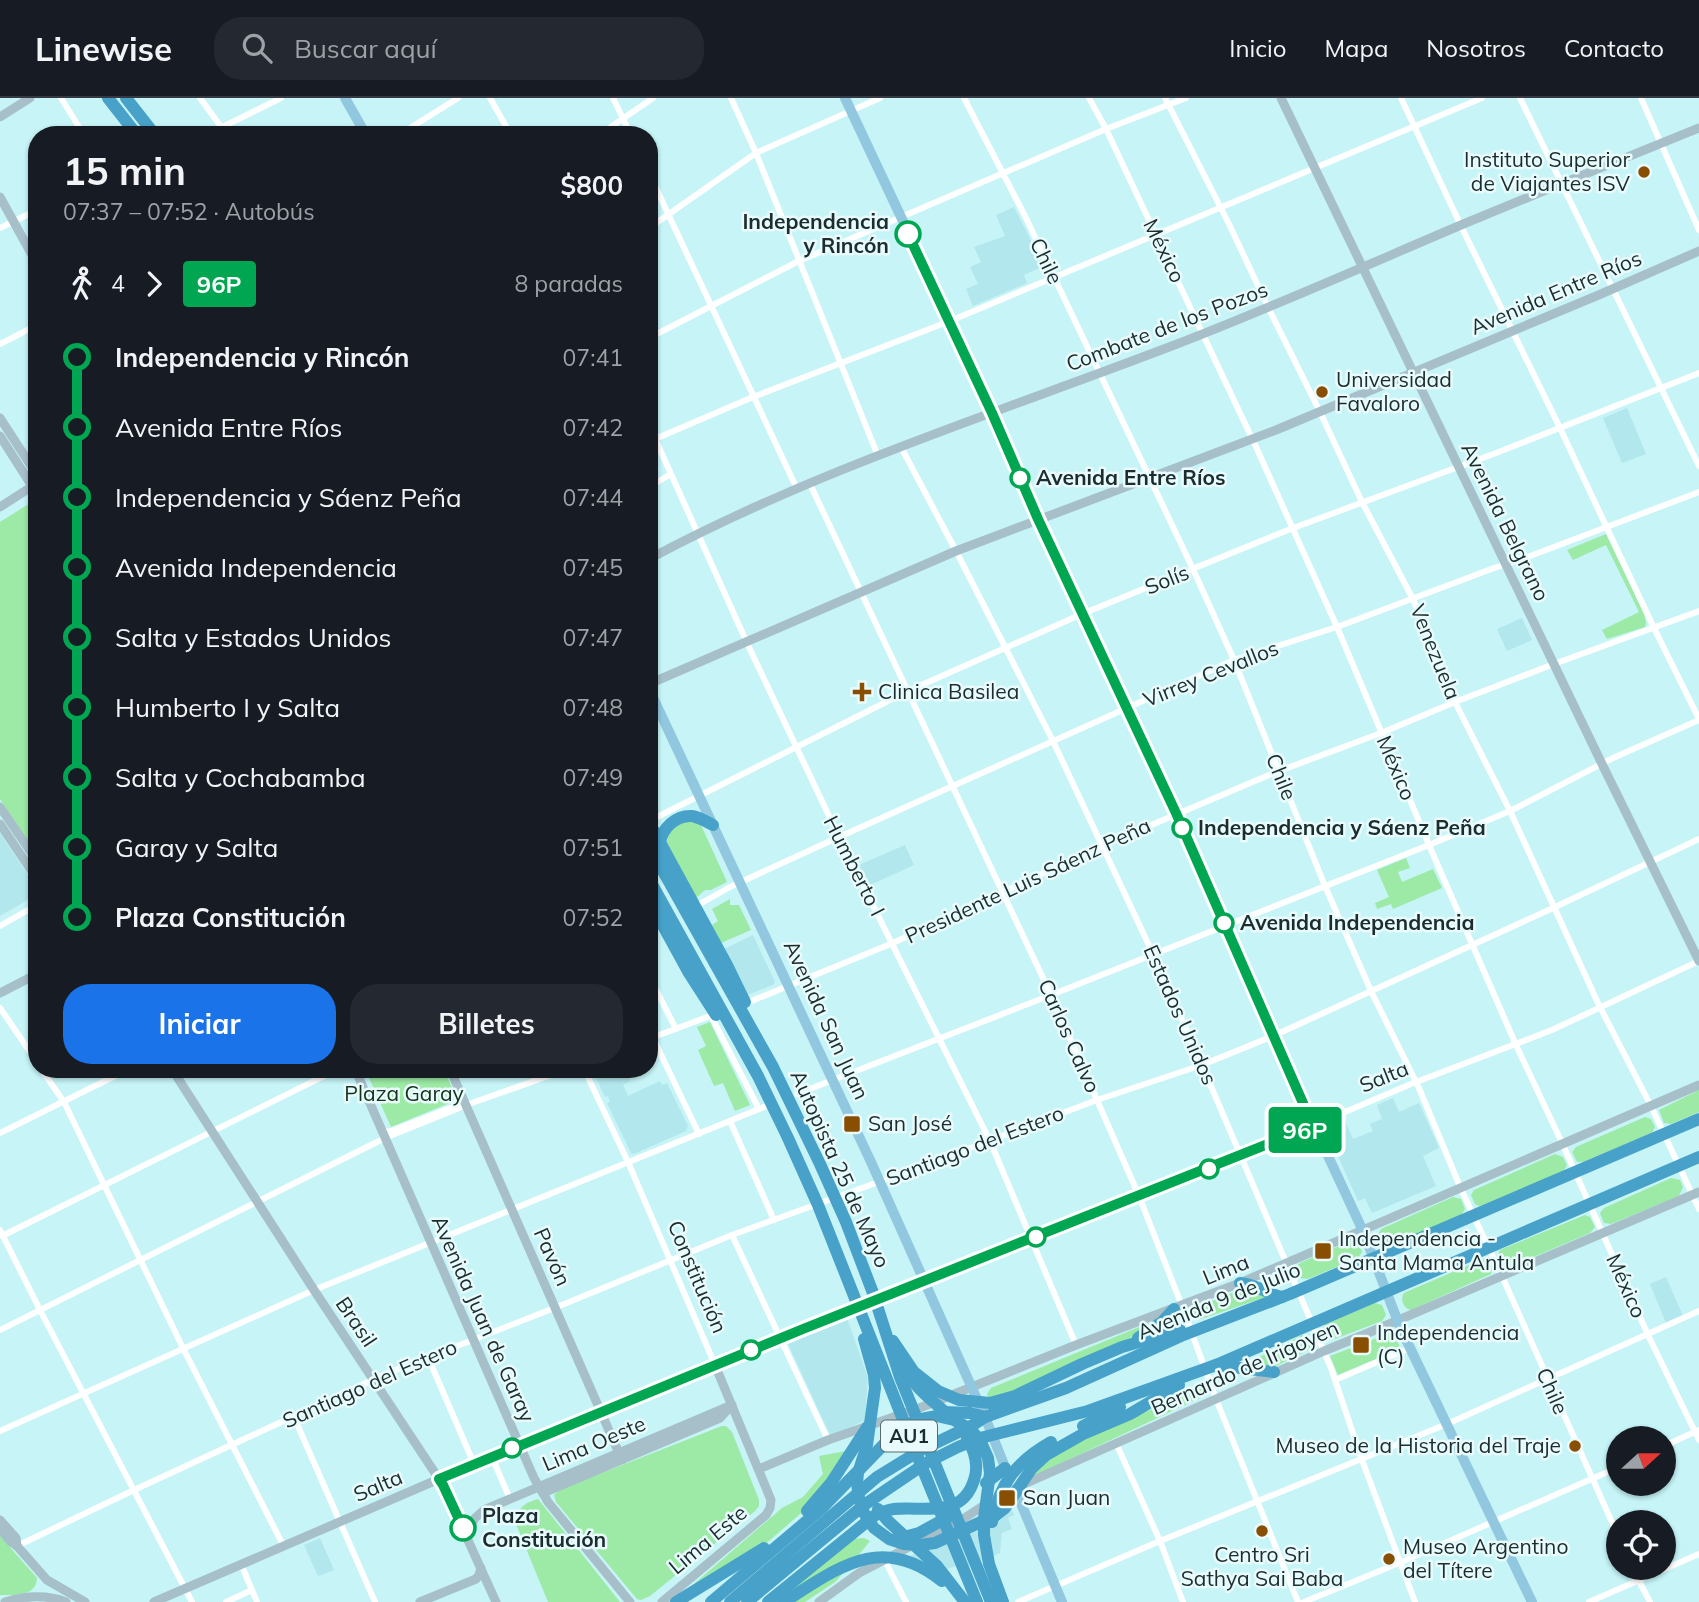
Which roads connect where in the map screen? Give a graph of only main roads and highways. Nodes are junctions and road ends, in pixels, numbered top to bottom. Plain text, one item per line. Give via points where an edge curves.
1 (108, 98) edge
2 (126, 98) edge
3 (345, 98) edge
4 (845, 98) edge
5 (130, 126) edge
6 (148, 126) edge
7 (361, 126) edge
8 (658, 706) edge
9 (713, 825) junction
10 (658, 840) edge
11 (658, 848) edge
12 (658, 850) edge
13 (658, 895) edge
14 (658, 916) edge
15 (773, 1067) junction
16 (758, 1076) junction
17 (1699, 1119) edge
18 (1699, 1157) edge
19 (1373, 1259) junction
20 (844, 1268) junction
21 (1240, 1283) road end
22 (1386, 1291) junction
23 (878, 1295) junction
24 (1282, 1297) junction
25 (1178, 1308) road end
26 (1191, 1331) junction
27 (893, 1341) junction
28 (1122, 1348) junction
29 (1210, 1367) junction
30 (1274, 1372) road end
31 (1160, 1386) junction
32 (922, 1407) road end
33 (939, 1411) junction
34 (985, 1416) junction
35 (870, 1422) junction
36 (992, 1435) junction
37 (1005, 1468) junction
38 (814, 1510) junction
39 (776, 1540) junction
40 (771, 1576) junction
41 (676, 1602) edge
42 (705, 1602) edge
43 (712, 1602) edge
44 (730, 1602) edge
45 (747, 1602) edge
46 (768, 1602) edge
47 (785, 1602) edge
48 (965, 1602) edge
49 (977, 1602) edge
50 (991, 1602) edge
51 (1003, 1602) edge
52 (1062, 1602) edge
53 (1532, 1602) edge

1 - 5 highway
2 - 6 highway
3 - 7 main road
4 - 19 main road via 1176,813
8 - 9 main road, Avenida San Juan
9 - 10 highway via 685,817 666,827
9 - 34 main road, Avenida San Juan
11 - 15 highway via 738,986
12 - 15 highway, Autopista 25 de Mayo / AU1
13 - 16 highway, Autopista 25 de Mayo / AU1
14 - 16 highway via 689,973
15 - 23 highway, Autopista 25 de Mayo / AU1
16 - 20 highway, Autopista 25 de Mayo / AU1
17 - 19 highway, Avenida 9 de Julio
18 - 22 highway
19 - 22 main road
19 - 24 highway, Avenida 9 de Julio
20 - 35 highway via 875,1381
20 - 49 highway, Autopista 25 de Mayo / AU1
21 - 24 highway
22 - 29 highway
22 - 53 main road
23 - 27 highway
23 - 50 highway, Autopista 25 de Mayo / AU1 via 900,1377
24 - 26 highway, Avenida 9 de Julio
25 - 28 highway
26 - 28 highway via 1173,1331
26 - 34 highway, Avenida 9 de Julio via 1066,1388
27 - 28 highway via 914,1372 938,1391 981,1403 1015,1396
27 - 46 highway via 915,1384 946,1412 973,1451 972,1485 957,1503 936,1510 892,1510 874,1516
29 - 30 highway
29 - 31 highway
29 - 35 highway via 1130,1414 1046,1455 996,1516 929,1544 896,1543 882,1535 860,1503 858,1474
31 - 36 highway via 1088,1411
31 - 51 highway via 1048,1444 1008,1479 991,1524
32 - 33 highway
33 - 34 highway
33 - 48 highway via 913,1416 884,1438 873,1455 871,1490 887,1520 937,1566
34 - 36 main road, Avenida San Juan
34 - 40 highway via 877,1478
35 - 37 highway via 851,1469 849,1492 858,1521 878,1538 912,1535 959,1512
35 - 38 highway
36 - 37 main road, Avenida San Juan
36 - 40 highway via 946,1453 902,1478
37 - 52 main road, Avenida San Juan
38 - 39 highway
38 - 43 highway
38 - 51 highway via 902,1427 929,1417 959,1422 977,1436 988,1458 984,1535
39 - 41 highway
39 - 42 highway
40 - 44 highway
40 - 45 highway
47 - 48 highway via 836,1569 884,1557 931,1572

